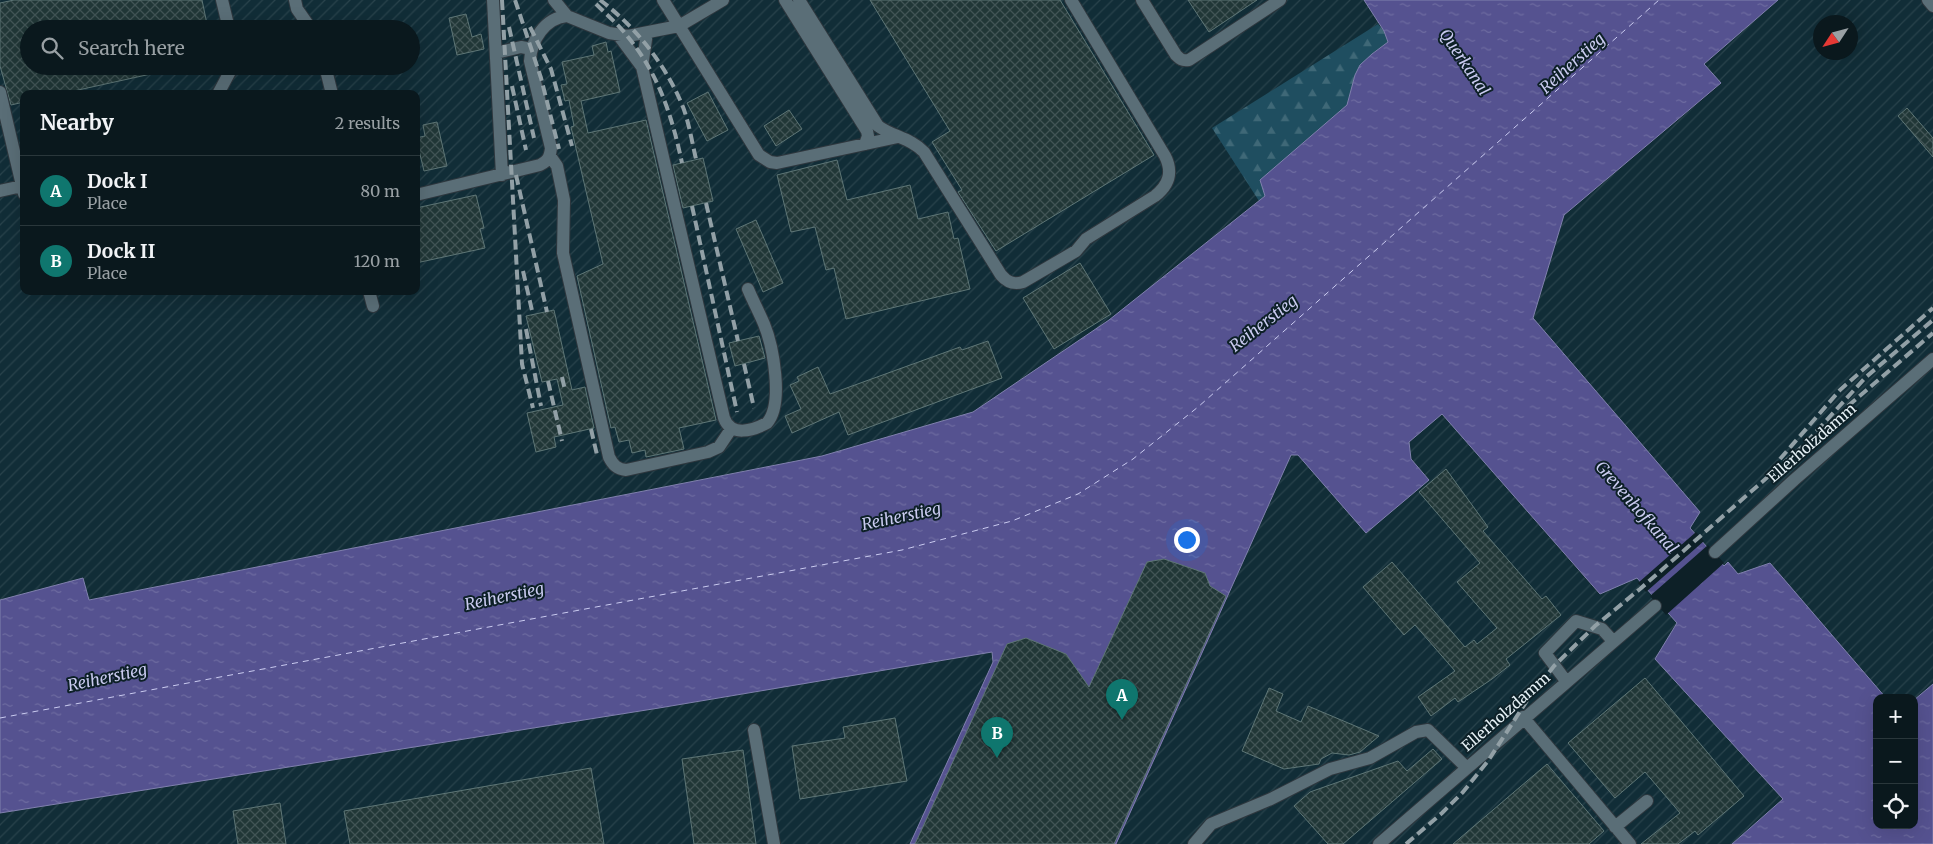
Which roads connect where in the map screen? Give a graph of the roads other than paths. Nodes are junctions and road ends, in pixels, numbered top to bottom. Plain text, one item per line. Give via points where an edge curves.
1 (222, 0) edge
2 (295, 0) edge
3 (493, 0) edge
4 (554, 0) edge
5 (663, 0) edge
6 (723, 0) edge
7 (785, 0) edge
8 (799, 0) edge
9 (1071, 0) edge
10 (1142, 0) edge
11 (1280, 0) edge
12 (1928, 0) edge
13 (1933, 6) edge
14 (567, 16) junction
15 (227, 20) edge
16 (305, 20) edge
17 (679, 26) junction
18 (647, 33) junction
19 (619, 36) junction
20 (532, 50) junction
21 (496, 53) junction
22 (642, 67) junction
23 (228, 75) edge
24 (327, 75) edge
25 (220, 90) edge
26 (331, 90) edge
27 (0, 92) edge
28 (847, 99) junction
29 (881, 129) junction
30 (898, 137) junction
31 (18, 144) edge
32 (865, 144) junction
33 (550, 156) junction
34 (20, 162) edge
35 (502, 174) junction
36 (20, 190) edge
37 (0, 191) edge
38 (420, 194) edge
39 (748, 289) dead end
40 (370, 295) edge
41 (373, 306) dead end
42 (1933, 360) edge
43 (732, 429) junction
44 (1715, 552) dead end
45 (1655, 606) dead end
46 (1613, 641) junction
47 (1566, 681) junction
48 (1524, 718) junction
49 (754, 730) dead end
50 (1466, 767) junction
51 (1648, 801) dead end
52 (1615, 827) junction
53 (774, 844) edge
54 (1194, 844) edge
55 (1379, 844) edge
56 (1630, 844) edge

1 - 15 street
2 - 16 street
3 - 21 street
4 - 14 street
5 - 17 street
6 - 17 street
7 - 28 street
8 - 29 street
9 - 30 street via 1169,163 1169,178 1163,190 1086,239 1076,251 1023,282 1011,283 1001,275 924,152 911,141
10 - 11 street via 1176,54 1184,61
12 - 13 street
14 - 19 street
14 - 20 street via 550,21 536,38
17 - 18 street
17 - 32 street via 764,159 777,163
18 - 19 street
18 - 22 street
19 - 22 street
20 - 21 street via 521,47
20 - 33 street via 530,61 551,148
21 - 35 street
22 - 43 street via 724,418
23 - 25 street
24 - 26 street
27 - 31 street
28 - 29 street
28 - 32 street via 868,134
29 - 30 street
30 - 32 street
31 - 34 street
33 - 35 street via 540,166
33 - 43 street via 557,166 564,200 562,253 612,463 626,470 708,452 718,446
35 - 38 street
36 - 37 street
39 - 43 street via 771,345 776,399 767,423 742,431
40 - 41 street
42 - 44 street, Ellerholzdamm
45 - 46 street, Ellerholzdamm
46 - 47 street, Ellerholzdamm
46 - 47 street via 1602,629 1576,621 1546,653
47 - 48 street, Ellerholzdamm
48 - 50 street, Ellerholzdamm
48 - 52 street
49 - 53 street
50 - 54 street via 1428,730 1416,732 1370,758 1330,769 1211,824
50 - 55 street, Ellerholzdamm
51 - 52 street
52 - 56 street

